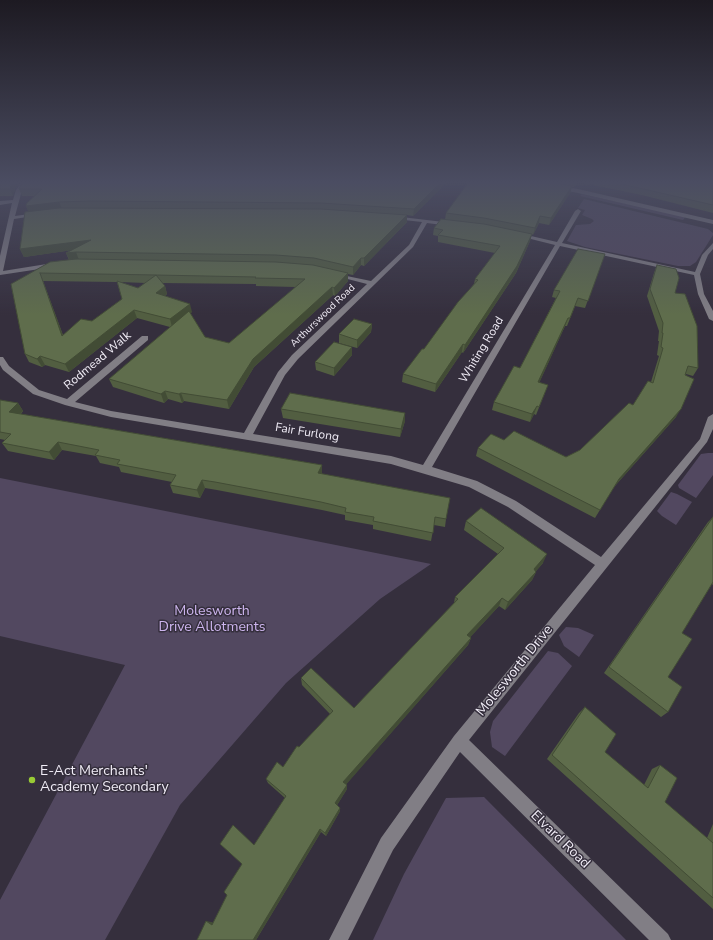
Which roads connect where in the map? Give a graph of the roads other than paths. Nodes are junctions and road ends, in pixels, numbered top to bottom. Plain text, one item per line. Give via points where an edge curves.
1 (8, 227) edge
2 (422, 227) edge
3 (569, 227) edge
4 (514, 234) edge
5 (3, 238) edge
6 (559, 243) junction
7 (713, 245) edge
8 (59, 265) edge
9 (0, 271) edge
10 (328, 272) edge
11 (697, 274) junction
12 (371, 283) junction
13 (713, 319) edge
14 (145, 338) dead end
15 (0, 359) edge
16 (68, 403) junction
17 (713, 417) edge
18 (247, 436) junction
19 (709, 442) edge
20 (426, 469) junction
21 (602, 564) junction
22 (459, 741) junction
23 (338, 940) edge
24 (662, 940) edge

1 - 5 street
2 - 12 street, Arthurswood Road via 411,246
3 - 6 street, Whiting Road
4 - 6 street
5 - 9 street
6 - 11 street
6 - 20 street, Whiting Road
7 - 11 street via 705,255
8 - 9 street
10 - 12 street
11 - 13 street via 700,294
12 - 18 street, Arthurswood Road via 295,357 281,374
14 - 16 street, Rodmead Walk
15 - 16 street, Fair Furlong via 6,368 36,392
16 - 18 street, Fair Furlong via 111,414
17 - 19 street, Molesworth Drive
18 - 20 street, Fair Furlong via 390,460
19 - 21 street, Molesworth Drive
20 - 21 street, Fair Furlong via 473,484 512,504
21 - 22 street, Molesworth Drive
22 - 23 street, Molesworth Drive via 386,844
22 - 24 street, Elvard Road

